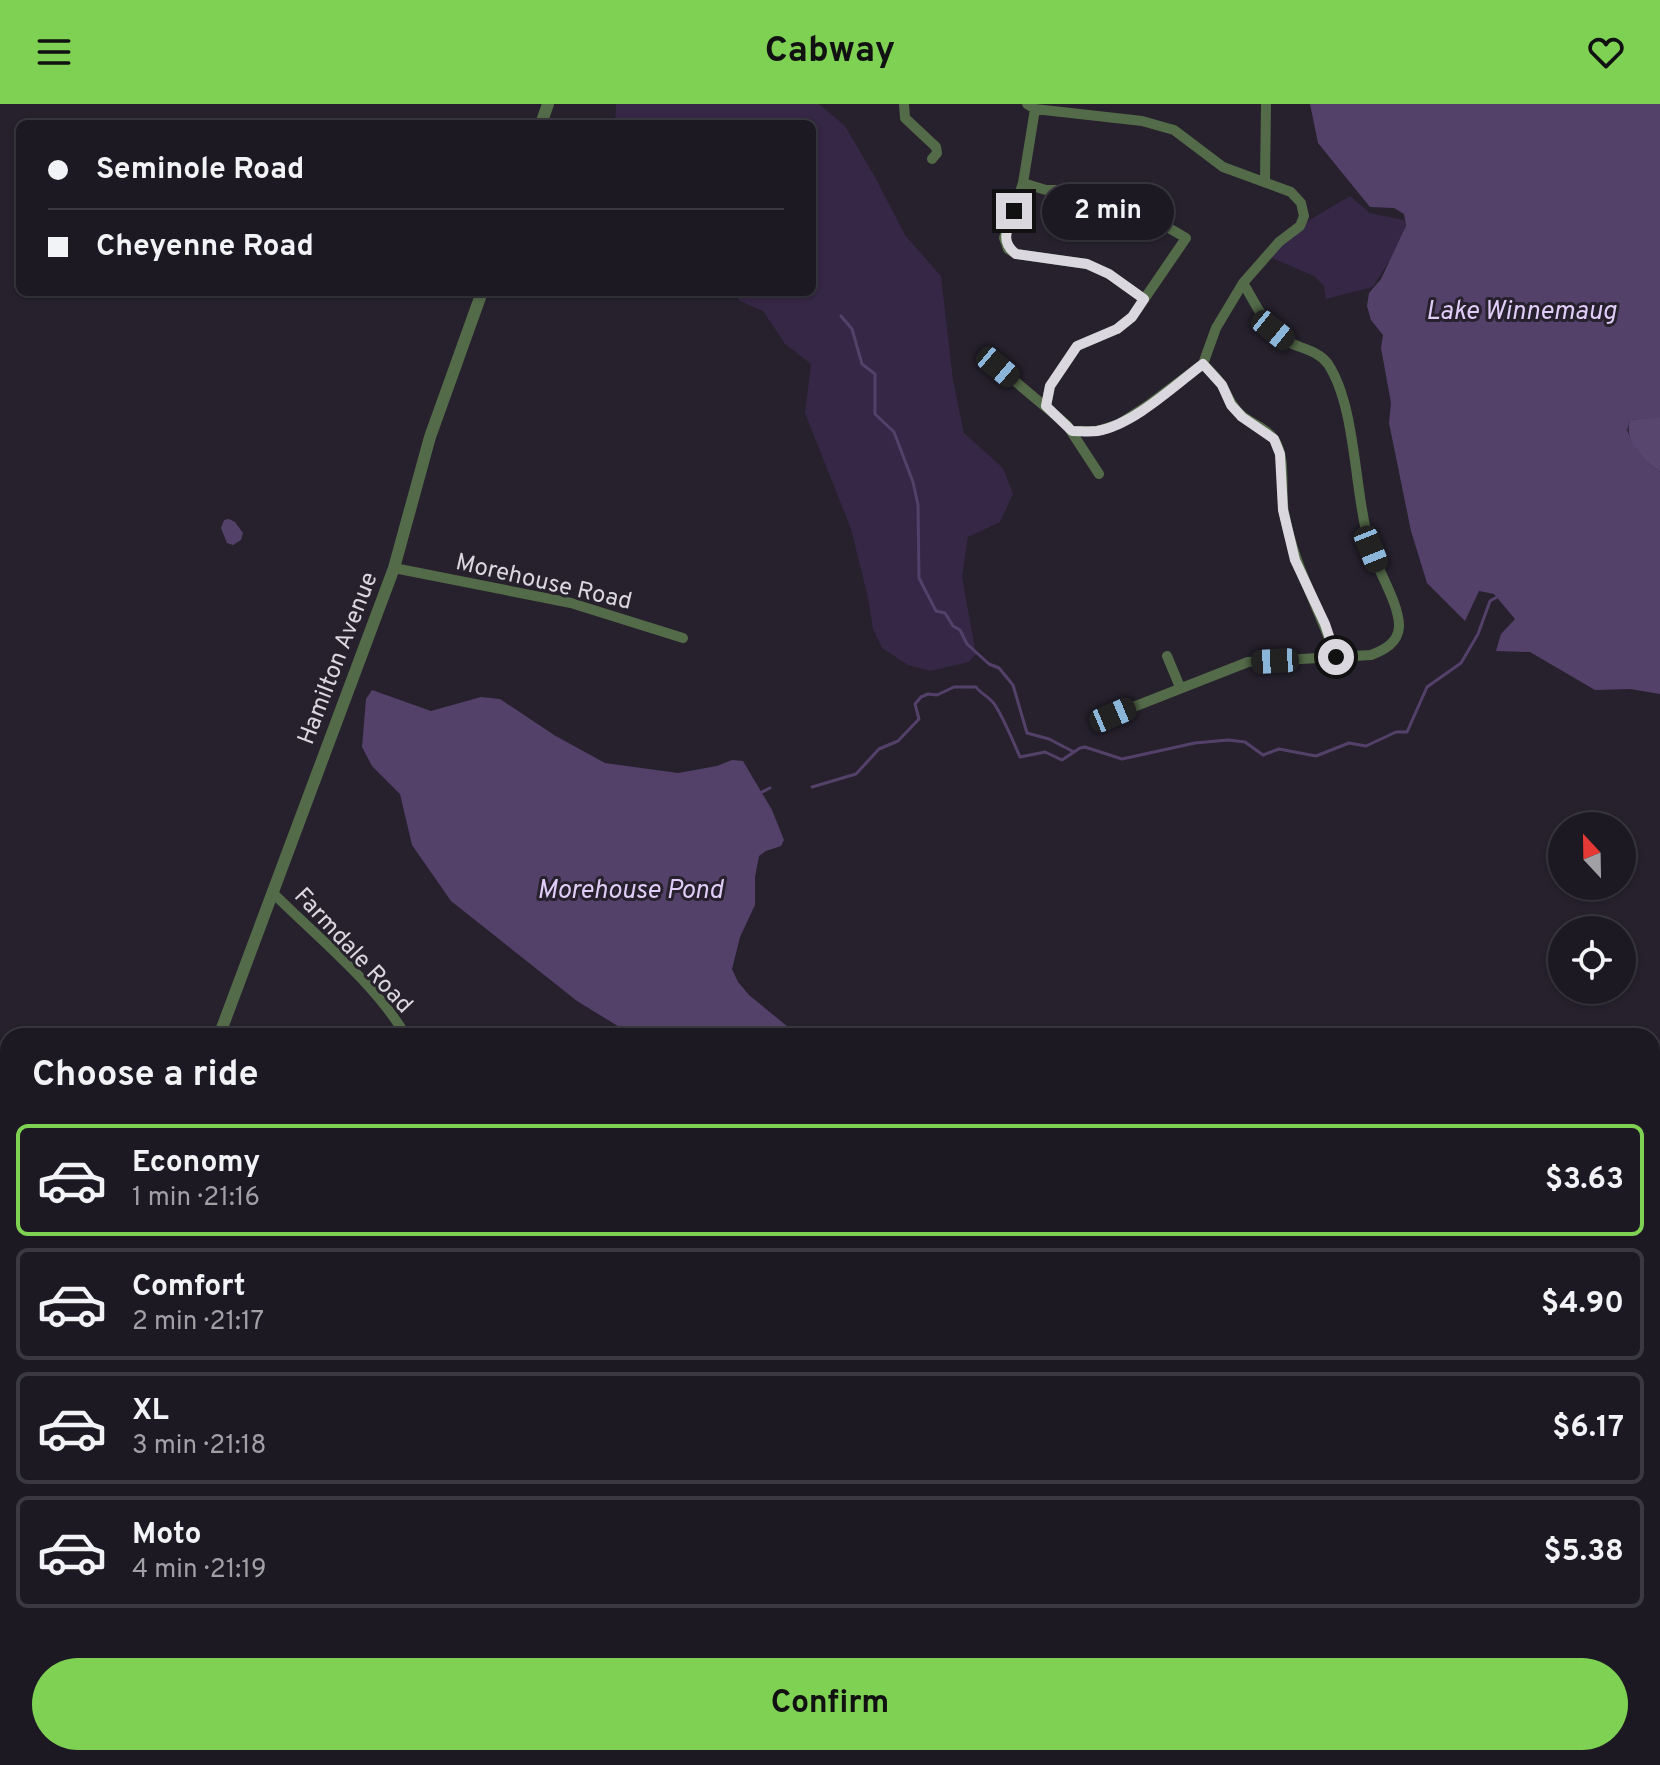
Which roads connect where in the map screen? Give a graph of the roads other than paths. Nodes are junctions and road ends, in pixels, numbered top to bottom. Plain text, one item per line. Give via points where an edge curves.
1 (904, 104) edge
2 (1266, 104) edge
3 (1031, 106) edge
4 (932, 159) dead end
5 (1265, 180) junction
6 (1023, 183) junction
7 (1243, 283) junction
8 (481, 296) edge
9 (1144, 299) junction
10 (1203, 364) junction
11 (998, 367) dead end
12 (1046, 406) junction
13 (1072, 431) junction
14 (1099, 474) dead end
15 (394, 568) junction
16 (683, 638) dead end
17 (1167, 656) dead end
18 (1336, 657) junction
19 (1180, 687) junction
20 (1113, 715) dead end
21 (272, 892) junction
22 (222, 1028) edge
23 (401, 1028) edge

1 - 4 street via 905,118 936,147
2 - 5 street
3 - 5 street via 1174,130 1223,167
3 - 6 street
5 - 7 street via 1291,192 1304,216
6 - 9 street via 1004,238 1008,249 1087,264
6 - 9 street via 1046,190 1104,190 1186,238
7 - 10 street via 1216,328
7 - 18 street via 1273,330 1319,354 1329,367 1345,408 1361,515 1396,612 1396,638 1385,650
8 - 15 street, Hamilton Avenue via 430,437
9 - 12 street via 1117,329 1077,346 1050,386
10 - 13 street via 1119,424
10 - 18 street via 1242,417 1274,439 1295,560
11 - 12 street
12 - 13 street
13 - 14 street
15 - 16 street, Morehouse Road via 571,603
15 - 21 street, Hamilton Avenue
17 - 19 street
18 - 19 street via 1248,662
19 - 20 street
21 - 22 street, Hamilton Avenue
21 - 23 street, Farmdale Road

